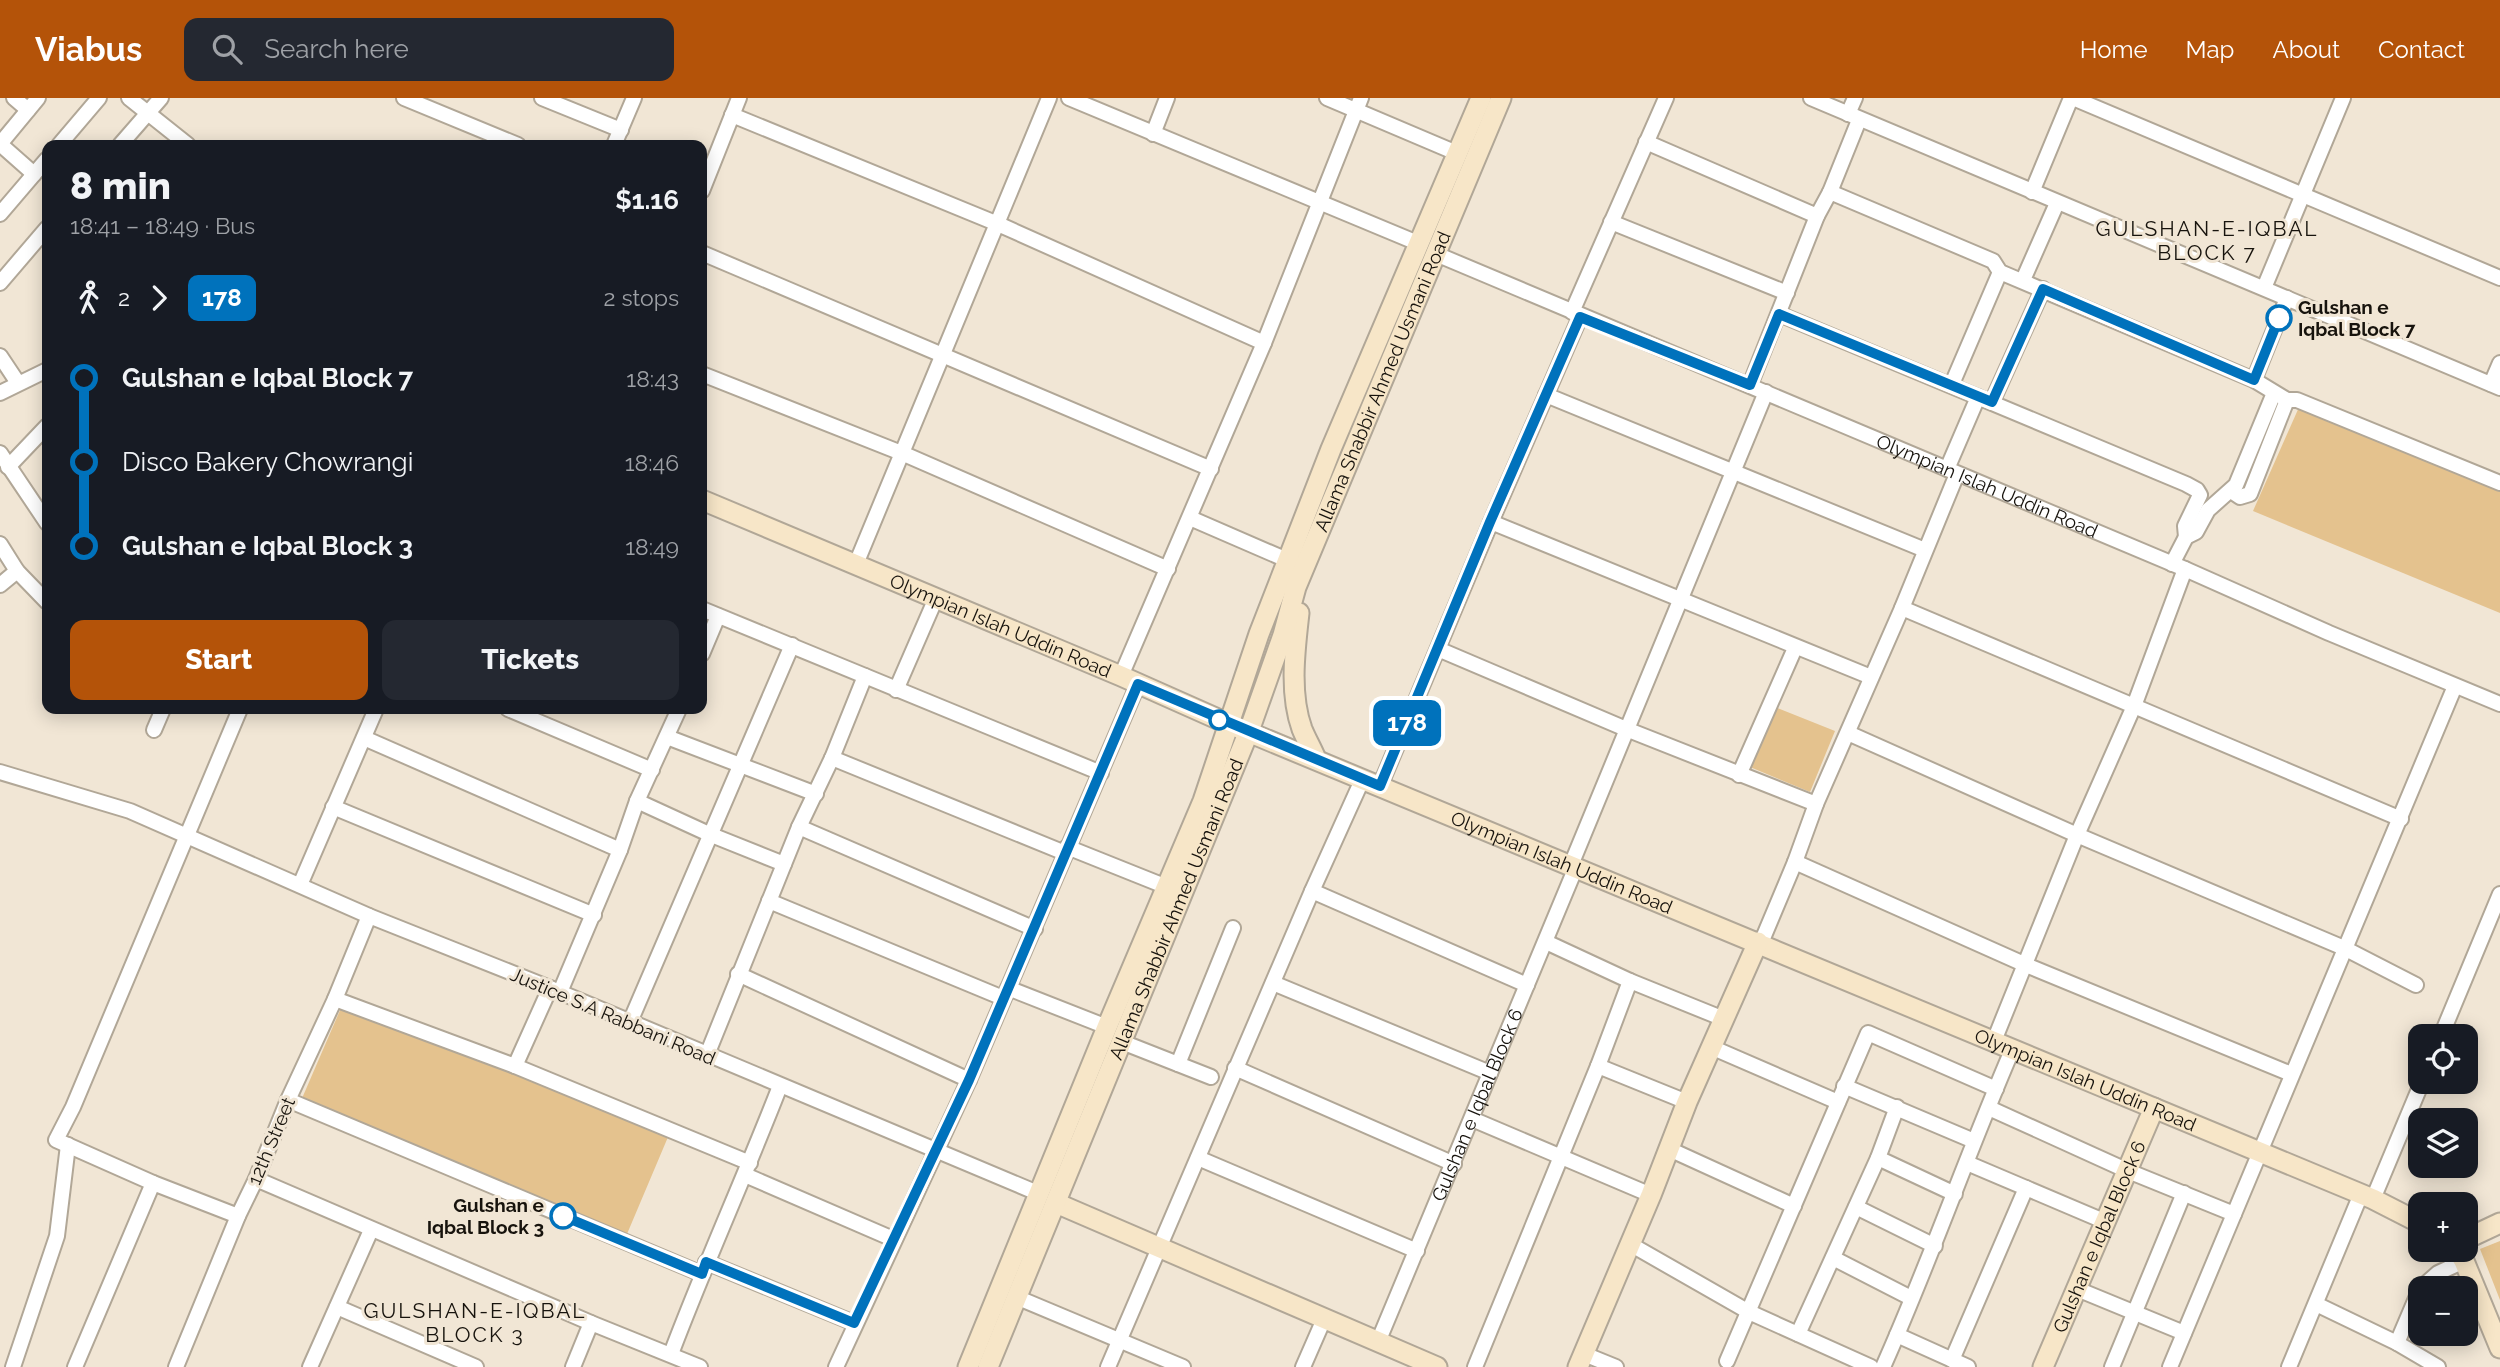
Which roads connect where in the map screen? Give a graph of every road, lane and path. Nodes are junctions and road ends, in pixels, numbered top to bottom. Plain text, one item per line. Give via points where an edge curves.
1 (14, 98) edge
2 (38, 98) edge
3 (99, 98) edge
4 (129, 98) edge
5 (161, 98) edge
6 (404, 98) edge
7 (542, 98) edge
8 (634, 98) edge
9 (740, 98) edge
10 (1049, 98) edge
11 (1069, 98) edge
12 (1167, 98) edge
13 (1327, 98) edge
14 (1481, 98) edge
15 (1501, 98) edge
16 (1666, 98) edge
17 (1811, 98) edge
18 (1855, 98) edge
19 (2072, 98) edge
20 (2343, 98) edge
21 (1359, 104) edge
22 (28, 110) junction
23 (148, 114) junction
24 (732, 115) junction
25 (1854, 117) junction
26 (621, 130) junction
27 (1153, 134) junction
28 (63, 140) edge
29 (125, 140) edge
30 (171, 140) edge
31 (489, 140) edge
32 (616, 140) edge
33 (1646, 142) junction
34 (0, 144) edge
35 (1459, 154) junction
36 (42, 165) edge
37 (34, 174) junction
38 (707, 178) edge
39 (1830, 192) junction
40 (2032, 192) junction
41 (2303, 193) junction
42 (1321, 203) junction
43 (2057, 203) junction
44 (0, 214) edge
45 (1817, 216) junction
46 (1611, 222) junction
47 (998, 224) junction
48 (42, 234) edge
49 (1428, 249) junction
50 (707, 255) edge
51 (2000, 272) junction
52 (2500, 278) edge
53 (2023, 280) junction
54 (0, 283) edge
55 (2264, 288) junction
56 (2043, 289) junction
57 (1787, 293) junction
58 (2287, 298) junction
59 (1779, 314) junction
60 (1576, 315) junction
61 (1265, 343) junction
62 (0, 356) edge
63 (943, 356) junction
64 (2500, 363) edge
65 (42, 372) edge
66 (707, 376) edge
67 (2254, 380) junction
68 (18, 383) junction
69 (1952, 384) junction
70 (1750, 385) junction
71 (2495, 386) edge
72 (1766, 392) junction
73 (0, 393) edge
74 (1546, 395) junction
75 (2280, 397) junction
76 (1985, 400) junction
77 (42, 431) edge
78 (0, 453) edge
79 (904, 454) junction
80 (8, 467) junction
81 (1211, 469) junction
82 (1732, 471) junction
83 (1952, 471) junction
84 (2500, 482) edge
85 (707, 502) edge
86 (42, 516) edge
87 (1190, 518) junction
88 (1490, 522) junction
89 (2186, 537) junction
90 (0, 544) edge
91 (1925, 550) junction
92 (1287, 560) junction
93 (856, 564) junction
94 (2179, 566) junction
95 (1168, 569) junction
96 (17, 571) junction
97 (0, 585) edge
98 (1296, 587) junction
99 (42, 597) edge
100 (936, 598) junction
101 (1681, 600) junction
102 (1902, 608) junction
103 (707, 611) edge
104 (718, 616) junction
105 (707, 642) edge
106 (792, 645) junction
107 (1795, 648) junction
108 (1438, 649) junction
109 (865, 676) junction
110 (1871, 677) junction
111 (1130, 680) junction
112 (2455, 686) junction
113 (896, 690) junction
114 (2500, 704) edge
115 (2134, 706) junction
116 (161, 714) edge
117 (238, 714) edge
118 (374, 714) edge
119 (520, 714) edge
120 (677, 714) edge
121 (1229, 724) junction
122 (1626, 729) junction
123 (154, 730) dead end
124 (1249, 731) junction
125 (1848, 733) junction
126 (667, 737) junction
127 (363, 738) junction
128 (832, 758) junction
129 (1316, 759) junction
130 (739, 765) junction
131 (652, 770) junction
132 (0, 772) edge
133 (1101, 773) junction
134 (1739, 775) junction
135 (1371, 782) junction
136 (816, 794) junction
137 (637, 801) junction
138 (1816, 804) junction
139 (333, 807) junction
140 (2401, 819) junction
141 (799, 827) junction
142 (709, 834) junction
143 (2077, 835) junction
144 (187, 837) junction
145 (621, 850) junction
146 (1066, 850) junction
147 (1795, 862) junction
148 (784, 864) junction
149 (1573, 866) junction
150 (300, 885) junction
151 (1167, 887) junction
152 (1311, 891) junction
153 (2500, 894) edge
154 (769, 901) junction
155 (594, 915) junction
156 (369, 916) junction
157 (1233, 928) dead end
158 (1035, 929) junction
159 (1546, 942) junction
160 (1760, 943) junction
161 (2344, 947) junction
162 (2026, 965) junction
163 (738, 974) junction
164 (1630, 981) junction
165 (1273, 983) junction
166 (1527, 985) junction
167 (2416, 985) dead end
168 (555, 990) junction
169 (1006, 993) junction
170 (335, 999) junction
171 (1724, 1019) junction
172 (630, 1022) junction
173 (2446, 1024) edge
174 (1107, 1027) junction
175 (1994, 1041) junction
176 (1122, 1042) junction
177 (1711, 1047) junction
178 (2013, 1048) junction
179 (707, 1055) junction
180 (1178, 1064) junction
181 (515, 1066) junction
182 (1598, 1066) junction
183 (1235, 1068) junction
184 (1490, 1073) junction
185 (2291, 1074) junction
186 (1211, 1077) dead end
187 (969, 1080) junction
188 (780, 1086) junction
189 (1844, 1086) junction
190 (1996, 1089) junction
191 (2416, 1094) edge
192 (288, 1100) junction
193 (1686, 1102) junction
194 (1838, 1102) junction
195 (1897, 1107) junction
196 (1989, 1108) junction
197 (2154, 1108) junction
198 (1472, 1119) junction
199 (1974, 1142) junction
200 (68, 1146) junction
201 (1669, 1149) junction
202 (935, 1150) junction
203 (2260, 1152) junction
204 (1561, 1156) junction
205 (1198, 1158) junction
206 (1878, 1158) junction
207 (1967, 1163) junction
208 (1454, 1164) junction
209 (748, 1169) junction
210 (2128, 1171) junction
211 (256, 1180) junction
212 (153, 1183) junction
213 (2026, 1188) junction
214 (2184, 1193) junction
215 (1955, 1194) junction
216 (1651, 1195) junction
217 (2367, 1196) junction
218 (1048, 1199) junction
219 (1794, 1206) junction
220 (1856, 1207) junction
221 (2234, 1214) junction
222 (237, 1216) junction
223 (2408, 1217) edge
224 (2106, 1222) junction
225 (2500, 1223) edge
226 (370, 1230) junction
227 (2478, 1233) edge
228 (893, 1239) junction
229 (1630, 1244) junction
230 (1935, 1246) junction
231 (1159, 1248) junction
232 (1417, 1251) junction
233 (1833, 1258) junction
234 (2452, 1262) edge
235 (2464, 1262) edge
236 (704, 1268) junction
237 (2435, 1276) edge
238 (2077, 1289) junction
239 (1016, 1297) junction
240 (1911, 1298) junction
241 (2316, 1304) junction
242 (337, 1307) junction
243 (2135, 1311) junction
244 (1749, 1312) junction
245 (2408, 1318) edge
246 (1324, 1319) junction
247 (591, 1323) junction
248 (854, 1323) junction
249 (2184, 1333) junction
250 (1798, 1334) junction
251 (1898, 1335) junction
252 (1119, 1340) junction
253 (1378, 1342) junction
254 (2397, 1343) junction
255 (2500, 1348) edge
256 (671, 1354) junction
257 (1581, 1360) edge
258 (1952, 1360) junction
259 (1727, 1361) dead end
260 (2419, 1362) edge
261 (13, 1367) edge
262 (75, 1367) edge
263 (176, 1367) edge
264 (310, 1367) edge
265 (476, 1367) edge
266 (573, 1367) edge
267 (700, 1367) edge
268 (836, 1367) edge
269 (968, 1367) edge
270 (988, 1367) edge
271 (1108, 1367) edge
272 (1183, 1367) edge
273 (1303, 1367) edge
274 (1437, 1367) edge
275 (1475, 1367) edge
276 (1616, 1367) edge
277 (1871, 1367) edge
278 (1883, 1367) edge
279 (1968, 1367) edge
280 (2043, 1367) edge
281 (2112, 1367) edge
282 (2170, 1367) edge
283 (2289, 1367) edge
284 (2438, 1367) edge

1 - 22 street
2 - 22 street
3 - 28 street
4 - 23 street
5 - 23 street
6 - 31 street
7 - 26 street
8 - 26 street
9 - 24 street
10 - 47 street
11 - 27 street, Olympian Islah Uddin Road
12 - 27 street
13 - 21 street
14 - 35 street, Allama Shabbir Ahmed Usmani Road
15 - 49 street, Allama Shabbir Ahmed Usmani Road
16 - 33 street
17 - 25 street
18 - 25 street
19 - 40 street
19 - 41 street
20 - 41 street
21 - 35 street
21 - 42 street
22 - 34 street
23 - 29 street
23 - 30 street
24 - 38 street
24 - 47 street
25 - 39 street
25 - 40 street
26 - 32 street
27 - 42 street, Olympian Islah Uddin Road
33 - 45 street
33 - 46 street
34 - 37 street
35 - 49 street, Allama Shabbir Ahmed Usmani Road
36 - 37 street
37 - 44 street
39 - 45 street
39 - 51 street via 1993,261
40 - 43 street
41 - 52 street
41 - 55 street
42 - 49 street, Olympian Islah Uddin Road
42 - 61 street
43 - 53 street
43 - 55 street
45 - 57 street
46 - 57 street
46 - 60 street
47 - 61 street
47 - 63 street
48 - 54 street
49 - 60 street, Olympian Islah Uddin Road
49 - 92 street, Allama Shabbir Ahmed Usmani Road via 1331,449
49 - 98 street, Allama Shabbir Ahmed Usmani Road
50 - 63 street
51 - 53 street
51 - 69 street
53 - 56 street
55 - 58 street
56 - 67 street
56 - 76 street
57 - 59 street
58 - 67 street
58 - 71 street
59 - 69 street
59 - 70 street
60 - 70 street, Olympian Islah Uddin Road
60 - 74 street
61 - 81 street
62 - 68 street
63 - 79 street
63 - 81 street
64 - 71 street
65 - 68 street
66 - 79 street
67 - 75 street
68 - 73 street
69 - 76 street
70 - 72 street, Olympian Islah Uddin Road
72 - 82 street, Gulshan e Iqbal Block 6
72 - 83 street, Olympian Islah Uddin Road
74 - 82 street
74 - 88 street
75 - 84 street
75 - 89 street via 2250,494 2240,496 2231,491 2208,510 2196,532
76 - 83 street
76 - 89 street via 2197,490 2200,495 2185,526
77 - 80 street
78 - 80 street
79 - 93 street
79 - 95 street
80 - 86 street
81 - 87 street
82 - 91 street
82 - 101 street, Gulshan e Iqbal Block 6
83 - 91 street
83 - 94 street, Olympian Islah Uddin Road
85 - 93 street, Olympian Islah Uddin Road
87 - 92 street
87 - 95 street
88 - 101 street
88 - 108 street
89 - 94 street
90 - 96 street
91 - 102 street
92 - 121 street, Allama Shabbir Ahmed Usmani Road
93 - 100 street, Olympian Islah Uddin Road
94 - 112 street, Olympian Islah Uddin Road
94 - 115 street
95 - 111 street
96 - 97 street
96 - 99 street
98 - 124 street, Allama Shabbir Ahmed Usmani Road
98 - 129 street via 1297,706 1301,728
100 - 111 street, Olympian Islah Uddin Road
100 - 113 street
101 - 107 street
101 - 122 street, Gulshan e Iqbal Block 6
102 - 110 street
102 - 115 street
103 - 104 street
104 - 105 street
104 - 106 street
106 - 109 street
106 - 130 street
107 - 110 street
107 - 134 street
108 - 122 street
108 - 135 street
109 - 113 street
109 - 128 street
110 - 125 street
111 - 121 street, Olympian Islah Uddin Road
111 - 133 street
112 - 114 street, Olympian Islah Uddin Road
112 - 140 street
113 - 133 street
115 - 140 street
115 - 143 street
116 - 123 street
117 - 144 street
118 - 127 street
119 - 131 street
120 - 126 street
121 - 124 street, Olympian Islah Uddin Road
121 - 151 street, Allama Shabbir Ahmed Usmani Road
122 - 134 street
122 - 149 street, Gulshan e Iqbal Block 6
124 - 129 street, Olympian Islah Uddin Road
124 - 176 street, Allama Shabbir Ahmed Usmani Road
125 - 138 street
125 - 143 street
126 - 130 street
126 - 131 street
127 - 139 street
127 - 145 street
128 - 136 street
128 - 146 street
129 - 135 street, Olympian Islah Uddin Road
130 - 136 street
130 - 142 street
131 - 137 street
132 - 144 street, Justice S.A Rabbani Road via 130,811
133 - 146 street
134 - 138 street
135 - 149 street, Olympian Islah Uddin Road
135 - 152 street
136 - 141 street
137 - 142 street
137 - 145 street
138 - 147 street
139 - 150 street
139 - 155 street
140 - 161 street
141 - 148 street
141 - 158 street
142 - 148 street
142 - 172 street
143 - 161 street
143 - 162 street
144 - 150 street, Justice S.A Rabbani Road
144 - 200 street via 56,1140
145 - 155 street
146 - 151 street
146 - 158 street
147 - 160 street
147 - 162 street
148 - 154 street
149 - 159 street, Gulshan e Iqbal Block 6
149 - 160 street, Olympian Islah Uddin Road
150 - 156 street, Justice S.A Rabbani Road
151 - 174 street, Allama Shabbir Ahmed Usmani Road
152 - 165 street
152 - 166 street
153 - 173 street
154 - 163 street
154 - 169 street
155 - 168 street
156 - 168 street, Justice S.A Rabbani Road
156 - 170 street, 12th Street
157 - 180 street
158 - 169 street
159 - 164 street
159 - 166 street, Gulshan e Iqbal Block 6
160 - 171 street
160 - 175 street, Olympian Islah Uddin Road
161 - 167 street
161 - 185 street
162 - 175 street
162 - 185 street
163 - 179 street
163 - 187 street
164 - 171 street
164 - 182 street
165 - 183 street
165 - 184 street
166 - 184 street, Gulshan e Iqbal Block 6
168 - 172 street, Justice S.A Rabbani Road
168 - 181 street
169 - 174 street
169 - 187 street
170 - 181 street
170 - 192 street, 12th Street
171 - 177 street
172 - 179 street, Justice S.A Rabbani Road
174 - 218 street, Allama Shabbir Ahmed Usmani Road
175 - 178 street, Olympian Islah Uddin Road
176 - 180 street
176 - 218 street, Allama Shabbir Ahmed Usmani Road
177 - 193 street
177 - 194 street
178 - 190 street
178 - 197 street, Olympian Islah Uddin Road
179 - 188 street, Justice S.A Rabbani Road
180 - 186 street
181 - 209 street
182 - 193 street
182 - 204 street
183 - 205 street
183 - 208 street
184 - 198 street, Gulshan e Iqbal Block 6
185 - 203 street
187 - 202 street
188 - 202 street, Justice S.A Rabbani Road
188 - 209 street
189 - 190 street via 1868,1033
189 - 194 street
189 - 195 street
190 - 196 street
191 - 217 street
192 - 211 street, 12th Street
192 - 236 street
193 - 201 street
194 - 219 street
195 - 199 street
195 - 206 street
196 - 199 street
196 - 210 street
197 - 203 street, Olympian Islah Uddin Road
197 - 210 street, Gulshan e Iqbal Block 6
198 - 204 street
198 - 208 street, Gulshan e Iqbal Block 6
199 - 207 street
200 - 212 street
200 - 261 street via 57,1236
201 - 216 street
201 - 219 street
202 - 218 street, Justice S.A Rabbani Road
202 - 228 street
203 - 217 street, Olympian Islah Uddin Road
203 - 221 street
204 - 216 street
204 - 275 street
205 - 231 street
205 - 232 street
206 - 215 street
206 - 220 street
207 - 213 street
207 - 215 street
208 - 232 street, Gulshan e Iqbal Block 6
209 - 228 street
209 - 236 street
210 - 214 street
210 - 224 street, Gulshan e Iqbal Block 6
211 - 222 street, 12th Street
211 - 226 street
212 - 222 street
212 - 262 street
213 - 224 street
213 - 258 street
214 - 221 street
214 - 243 street
215 - 230 street
216 - 229 street
217 - 223 street, Olympian Islah Uddin Road
217 - 241 street
218 - 231 street
218 - 239 street, Allama Shabbir Ahmed Usmani Road
218 - 269 street, Allama Shabbir Ahmed Usmani Road
219 - 244 street
220 - 230 street
220 - 233 street
221 - 249 street
222 - 263 street, 12th Street
224 - 238 street, Gulshan e Iqbal Block 6
225 - 227 street
226 - 242 street
226 - 247 street
228 - 248 street
229 - 244 street
229 - 257 street
230 - 240 street
231 - 246 street
231 - 252 street
232 - 253 street, Gulshan e Iqbal Block 6
233 - 240 street
233 - 250 street
234 - 237 street
235 - 255 street
236 - 248 street
236 - 256 street
238 - 243 street
238 - 280 street, Gulshan e Iqbal Block 6
239 - 252 street
239 - 270 street, Allama Shabbir Ahmed Usmani Road
240 - 251 street
241 - 254 street
241 - 283 street
242 - 264 street
242 - 265 street
243 - 249 street
243 - 281 street
244 - 250 street
244 - 259 street
245 - 254 street
246 - 253 street
246 - 273 street
247 - 256 street
247 - 266 street
248 - 268 street
249 - 282 street
250 - 277 street
251 - 258 street
251 - 278 street
252 - 271 street
252 - 272 street
253 - 274 street
254 - 260 street
256 - 267 street
257 - 276 street
258 - 279 street
260 - 284 street

